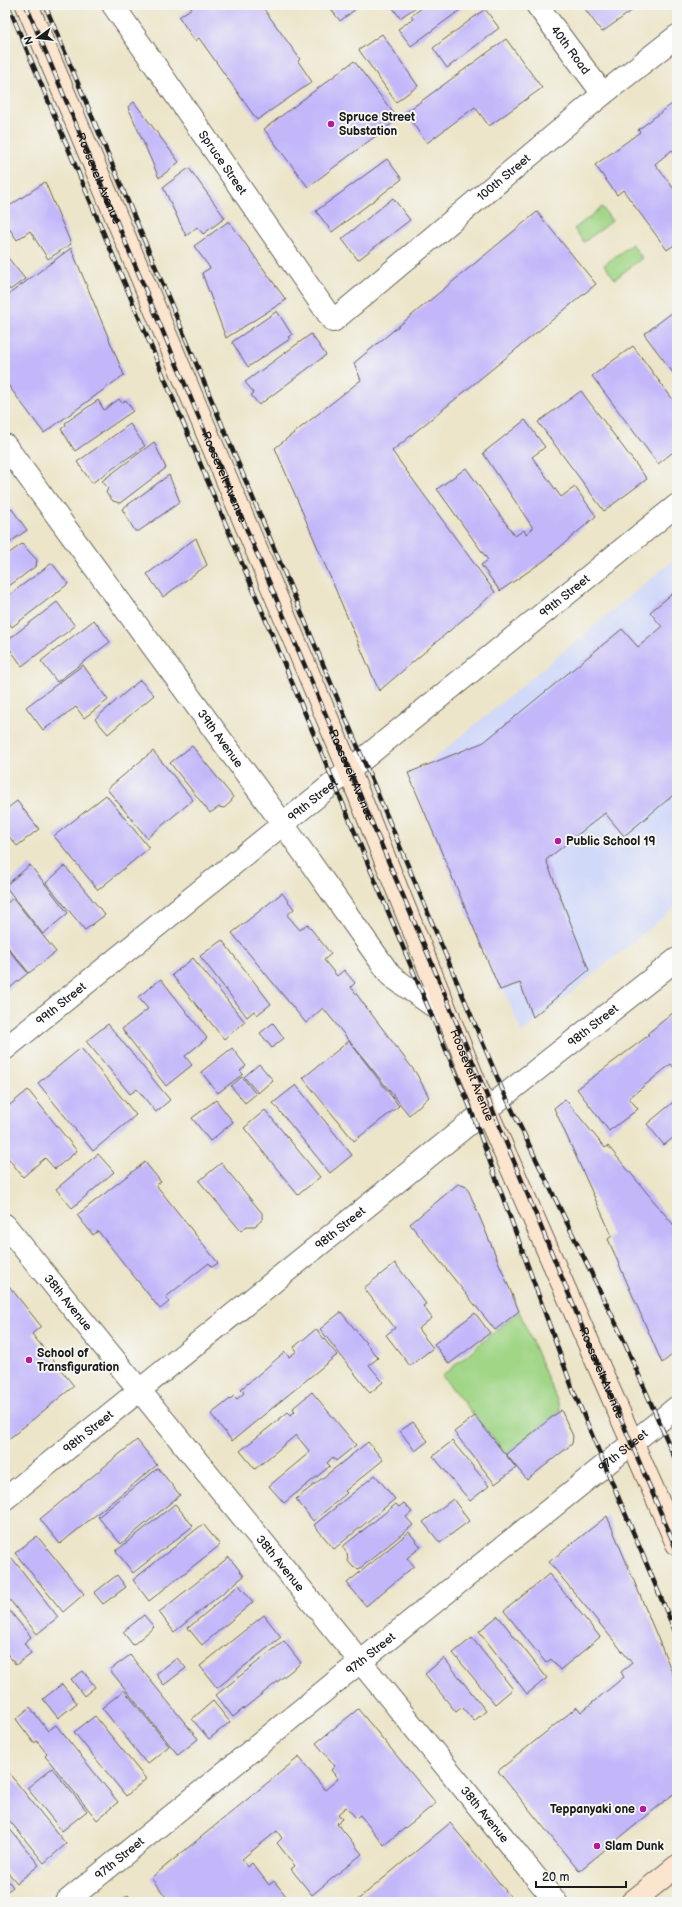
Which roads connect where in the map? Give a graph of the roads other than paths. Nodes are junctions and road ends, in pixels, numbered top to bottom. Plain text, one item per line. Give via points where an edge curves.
1 (26, 5) edge
2 (113, 5) edge
3 (537, 5) edge
4 (677, 36) edge
5 (603, 94) junction
6 (333, 320) joint
7 (5, 445) edge
8 (677, 505) edge
9 (349, 770) junction
10 (283, 824) junction
11 (677, 959) edge
12 (449, 1017) junction
13 (5, 1049) edge
14 (486, 1110) junction
15 (5, 1225) edge
16 (139, 1391) junction
17 (677, 1407) edge
18 (633, 1443) junction
19 (5, 1499) edge
20 (677, 1544) edge
21 (360, 1662) junction
22 (677, 1866) edge
23 (66, 1902) edge
24 (556, 1902) edge
25 (632, 1902) edge

1 - 9 main road, Roosevelt Avenue
2 - 6 street, Spruce Street
3 - 5 street, 40th Road
4 - 5 street, 100th Street
5 - 6 street, 100th Street
7 - 10 street, 39th Avenue
8 - 9 street, 99th Street
9 - 10 street, 99th Street
9 - 12 main road, Roosevelt Avenue
10 - 12 street, 39th Avenue via 391,976
10 - 13 street, 99th Street
11 - 14 street, 98th Street
12 - 14 main road, Roosevelt Avenue
14 - 16 street, 98th Street
14 - 18 main road, Roosevelt Avenue
15 - 16 street, 38th Avenue
16 - 19 street, 98th Street
16 - 21 street, 38th Avenue
17 - 18 street, 97th Street
18 - 20 main road, Roosevelt Avenue
18 - 21 street, 97th Street
21 - 23 street, 97th Street
21 - 24 street, 38th Avenue
22 - 25 main road

